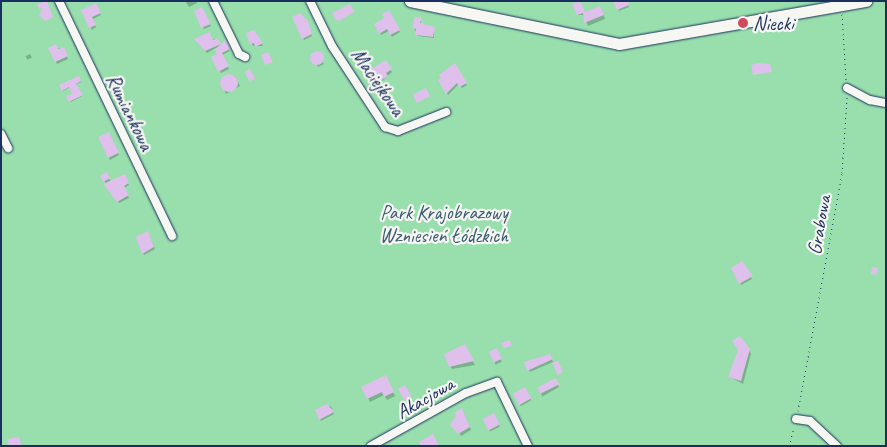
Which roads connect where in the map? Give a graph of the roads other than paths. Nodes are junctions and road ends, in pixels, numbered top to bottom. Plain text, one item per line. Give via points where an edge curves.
1 (59, 1) edge
2 (213, 1) edge
3 (310, 1) edge
4 (410, 1) edge
5 (866, 1) edge
6 (245, 56) dead end
7 (847, 88) road end
8 (886, 102) edge
9 (446, 112) dead end
10 (1, 134) edge
11 (8, 148) dead end
12 (172, 236) dead end
13 (796, 419) road end
14 (371, 446) edge
15 (528, 446) edge
16 (837, 446) edge

1 - 12 street, Rumiankowa
2 - 6 street via 239,54
3 - 9 street, Maciejkowa via 332,46 385,127 398,131
4 - 5 street via 620,44
7 - 8 street via 870,100
10 - 11 street
13 - 16 street via 810,421
14 - 15 street, Akacjowa via 466,393 497,382

